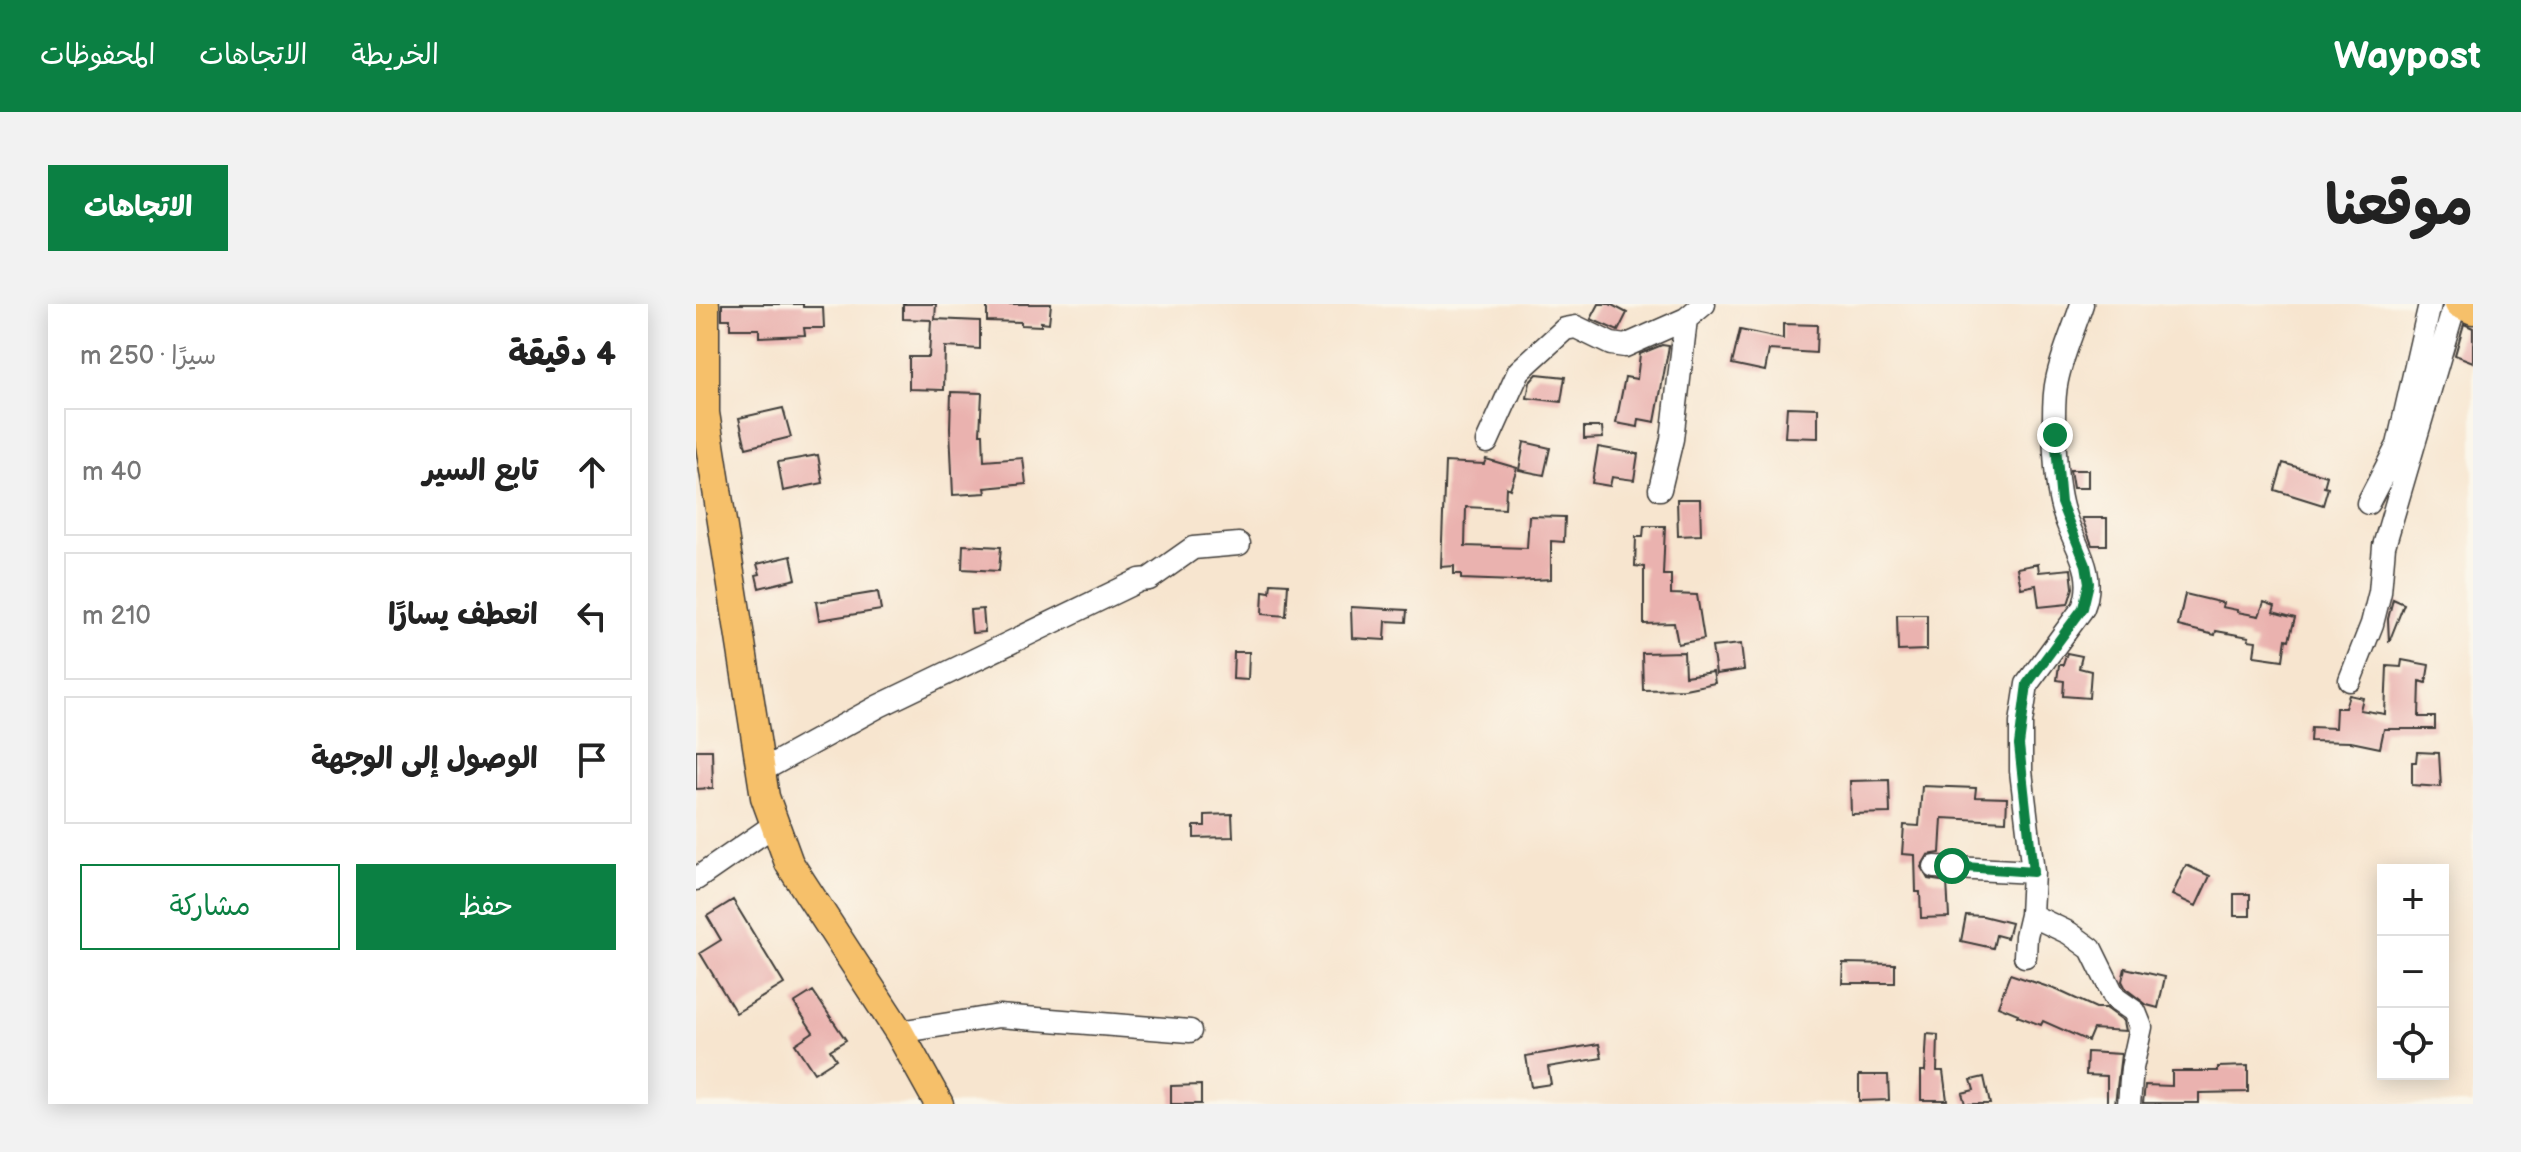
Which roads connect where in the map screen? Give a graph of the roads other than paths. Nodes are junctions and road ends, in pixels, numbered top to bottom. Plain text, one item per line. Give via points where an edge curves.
1 (705, 304) edge
2 (1704, 304) edge
3 (2082, 304) edge
4 (2430, 304) edge
5 (2457, 304) edge
6 (2473, 310) edge
7 (696, 313) edge
8 (1686, 319) junction
9 (1487, 442) dead end
10 (1660, 489) dead end
11 (2368, 503) dead end
12 (1239, 544) dead end
13 (2350, 680) dead end
14 (761, 771) junction
15 (774, 825) junction
16 (1935, 867) dead end
17 (2033, 872) junction
18 (696, 879) edge
19 (2031, 915) junction
20 (2025, 956) dead end
21 (1190, 1031) dead end
22 (899, 1032) junction
23 (939, 1104) edge
24 (2129, 1104) edge

1 - 7 street
1 - 14 main road via 705,413
2 - 8 street
3 - 17 street via 2056,382 2055,435 2061,503 2086,565 2088,596 2027,684 2019,745
4 - 11 street via 2398,445
5 - 6 main road
5 - 13 street via 2384,546 2372,624
8 - 9 street via 1625,346 1576,327 1565,329 1519,371
8 - 10 street via 1672,439
12 - 14 street via 1193,548 1149,579 879,706
14 - 15 main road
15 - 18 street
15 - 22 main road via 789,863
16 - 17 street
17 - 19 street
19 - 20 street
19 - 24 street via 2091,949 2115,998 2135,1012 2141,1027
21 - 22 street via 999,1016
22 - 23 main road

